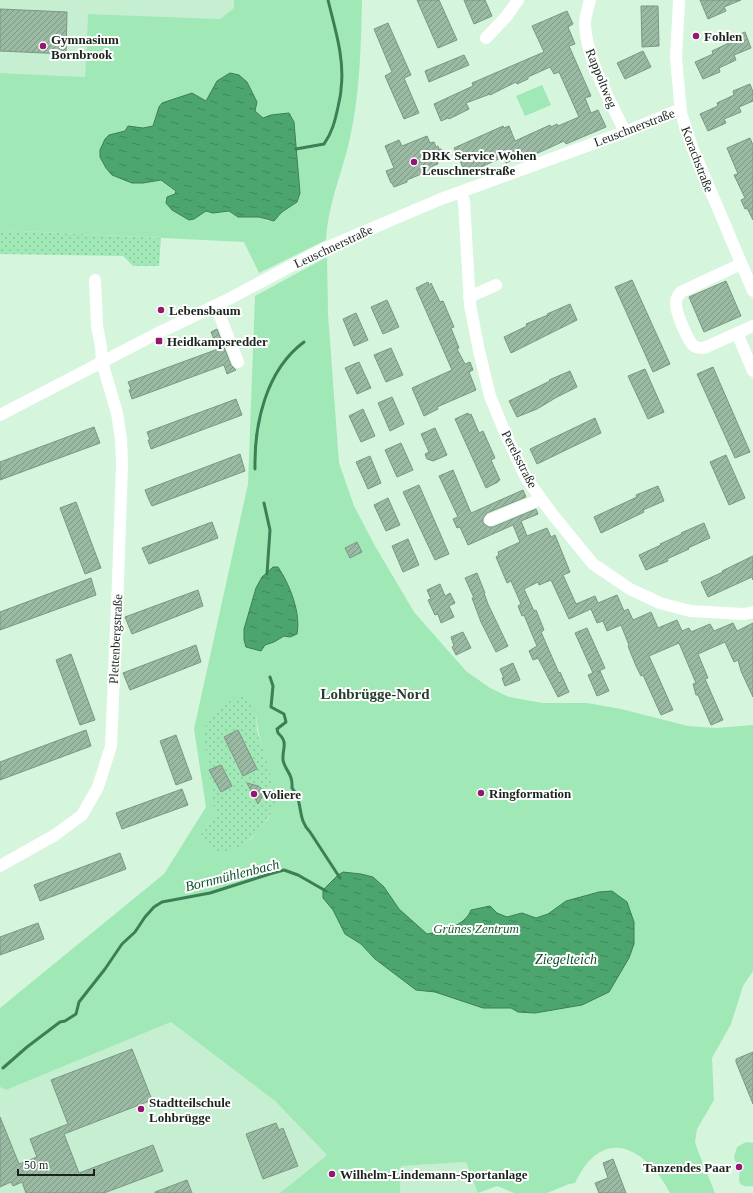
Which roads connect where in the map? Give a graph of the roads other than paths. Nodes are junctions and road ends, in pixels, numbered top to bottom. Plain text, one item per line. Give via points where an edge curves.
1 (518, 0) edge
2 (590, 0) edge
3 (679, 0) edge
4 (486, 38) dead end
5 (680, 109) junction
6 (624, 132) junction
7 (460, 192) junction
8 (741, 264) junction
9 (95, 280) dead end
10 (496, 285) dead end
11 (753, 292) edge
12 (470, 296) junction
13 (216, 306) junction
14 (753, 326) edge
15 (737, 333) junction
16 (102, 362) junction
17 (238, 362) dead end
18 (753, 371) edge
19 (0, 415) edge
20 (541, 498) junction
21 (490, 520) dead end
22 (753, 612) edge
23 (0, 866) edge

1 - 4 street
2 - 6 street, Rappoltweg via 585,23 591,56
3 - 5 street, Korachstraße via 676,58
5 - 6 street, Leuschnerstraße
5 - 8 street, Korachstraße via 692,147
6 - 7 street, Leuschnerstraße
7 - 12 street, Perelsstraße via 464,201
7 - 13 street, Leuschnerstraße via 323,249
8 - 11 street, Korachstraße
8 - 15 street via 681,292 676,300 676,309 690,340 696,347 704,348
9 - 16 street, Plettenbergstraße
10 - 12 street
12 - 20 street, Perelsstraße via 490,396 526,478
13 - 16 street, Leuschnerstraße
13 - 17 street
14 - 15 street
15 - 18 street
16 - 19 street, Leuschnerstraße
16 - 23 street, Plettenbergstraße via 117,413 122,446 111,746 98,787 82,815 55,835
20 - 21 street
20 - 22 street, Perelsstraße via 593,564 630,589 660,604 690,611 744,614

